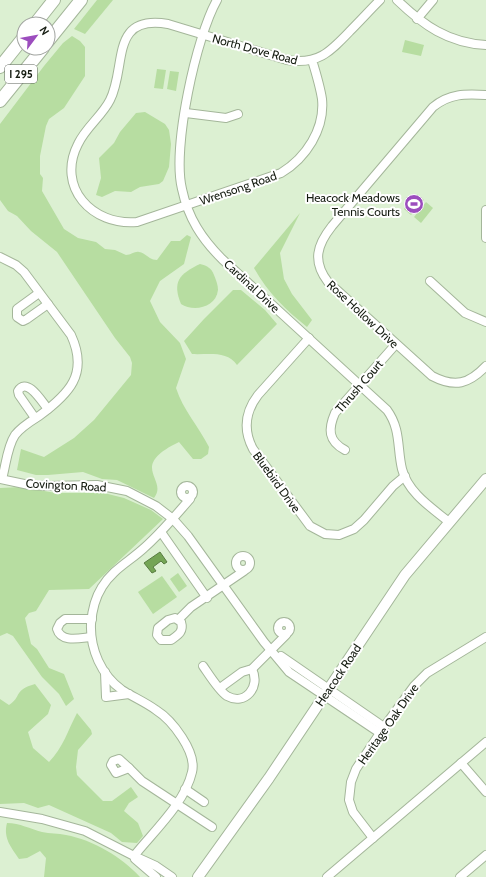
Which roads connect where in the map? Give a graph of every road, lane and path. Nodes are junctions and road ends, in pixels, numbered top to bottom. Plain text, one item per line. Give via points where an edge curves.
1 (54, 0) edge
2 (81, 0) edge
3 (217, 0) edge
4 (380, 0) edge
5 (397, 0) edge
6 (433, 0) edge
7 (41, 16) edge
8 (417, 19) junction
9 (56, 31) edge
10 (202, 34) junction
11 (486, 45) edge
12 (16, 47) edge
13 (37, 56) edge
14 (312, 60) junction
15 (0, 67) edge
16 (486, 95) edge
17 (0, 101) edge
18 (186, 113) junction
19 (238, 114) dead end
20 (186, 206) junction
21 (486, 210) edge
22 (486, 238) edge
23 (0, 257) edge
24 (430, 281) dead end
25 (39, 293) junction
26 (48, 304) junction
27 (486, 322) edge
28 (309, 338) junction
29 (396, 344) junction
30 (486, 366) edge
31 (360, 385) junction
32 (48, 409) junction
33 (35, 418) junction
34 (345, 450) dead end
35 (405, 476) junction
36 (1, 479) edge
37 (486, 479) edge
38 (190, 499) dead end
39 (173, 519) junction
40 (449, 522) junction
41 (161, 532) junction
42 (244, 571) dead end
43 (223, 585) junction
44 (207, 598) junction
45 (92, 619) junction
46 (179, 619) dead end
47 (286, 635) dead end
48 (91, 637) junction
49 (486, 637) edge
50 (270, 650) junction
51 (203, 666) dead end
52 (252, 669) junction
53 (105, 672) junction
54 (220, 688) junction
55 (326, 692) junction
56 (129, 694) junction
57 (382, 730) junction
58 (486, 742) edge
59 (461, 763) junction
60 (129, 768) dead end
61 (185, 789) junction
62 (486, 792) edge
63 (204, 802) dead end
64 (176, 804) junction
65 (0, 812) edge
66 (212, 827) dead end
67 (373, 838) junction
68 (486, 855) edge
69 (134, 856) junction
70 (156, 877) edge
71 (172, 877) edge
72 (198, 877) edge
73 (327, 877) edge
74 (460, 877) edge

1 - 7 highway
2 - 9 highway
3 - 10 street, Cardinal Drive
4 - 14 street, North Dove Road via 334,48
5 - 8 street
6 - 8 street
8 - 11 street via 452,39
10 - 14 street, North Dove Road via 287,60
10 - 18 street, Cardinal Drive
10 - 20 street, North Dove Road via 158,22 145,24 133,30 122,46 110,101 78,142 72,165 73,181 78,196 97,214 109,220 137,222
12 - 15 highway, I 295
13 - 17 highway, I 295
14 - 20 street, Wrensong Road via 322,106 318,127 305,152 281,173
16 - 29 street, Rose Hollow Drive via 454,95 433,106 332,226 320,244 319,263 328,282
18 - 19 street via 226,118
18 - 20 street, Cardinal Drive via 179,165
20 - 28 street, Cardinal Drive via 197,230 210,246
21 - 22 street
23 - 25 street via 16,265
24 - 27 street via 466,313
25 - 26 street
25 - 26 street via 17,309 17,317 27,319
26 - 32 street via 71,335 79,360 72,384 63,397
28 - 31 street, Cardinal Drive
28 - 35 street, Bluebird Drive via 251,405 246,426 248,440 253,449 310,526 325,534 339,535 354,529
29 - 30 street, Rose Hollow Drive via 428,373 446,383 469,380
29 - 31 street, Thrush Court
31 - 34 street, Thrush Court via 339,407 331,422 333,441
31 - 35 street, Cardinal Drive via 391,415 399,439
32 - 33 street
32 - 33 street via 30,387 21,387 18,390 19,395
33 - 36 street via 21,429 13,440
35 - 40 street, Cardinal Drive via 413,490
36 - 39 street, Covington Road via 35,485 89,484 114,488 145,499
37 - 40 main road, Heacock Road
38 - 39 street
39 - 41 street
39 - 43 street, Covington Road
40 - 55 main road, Heacock Road via 405,575
41 - 44 street
41 - 45 street via 108,578 98,594
42 - 43 street
43 - 44 street
43 - 50 street, Covington Road
44 - 46 street
45 - 48 street
45 - 48 street via 66,619 60,622 57,629 65,638
47 - 50 street
48 - 53 street
49 - 57 street, Heritage Oak Drive via 420,679
50 - 52 street
50 - 55 street, Covington Road via 289,672
51 - 54 street
52 - 54 street via 242,672
52 - 54 street via 255,684 245,697 228,697
53 - 56 street
53 - 56 street via 106,697
55 - 57 street, Covington Road
55 - 72 main road, Heacock Road
56 - 61 street via 163,715 187,747 193,768
57 - 67 street, Heritage Oak Drive via 356,769 349,790 353,812
58 - 59 street
59 - 62 street
59 - 67 street
60 - 64 street via 142,781
61 - 63 street
61 - 64 street
64 - 66 street
64 - 69 street
65 - 69 street via 71,826
67 - 73 street
68 - 74 street
69 - 70 street via 138,863
69 - 71 street

